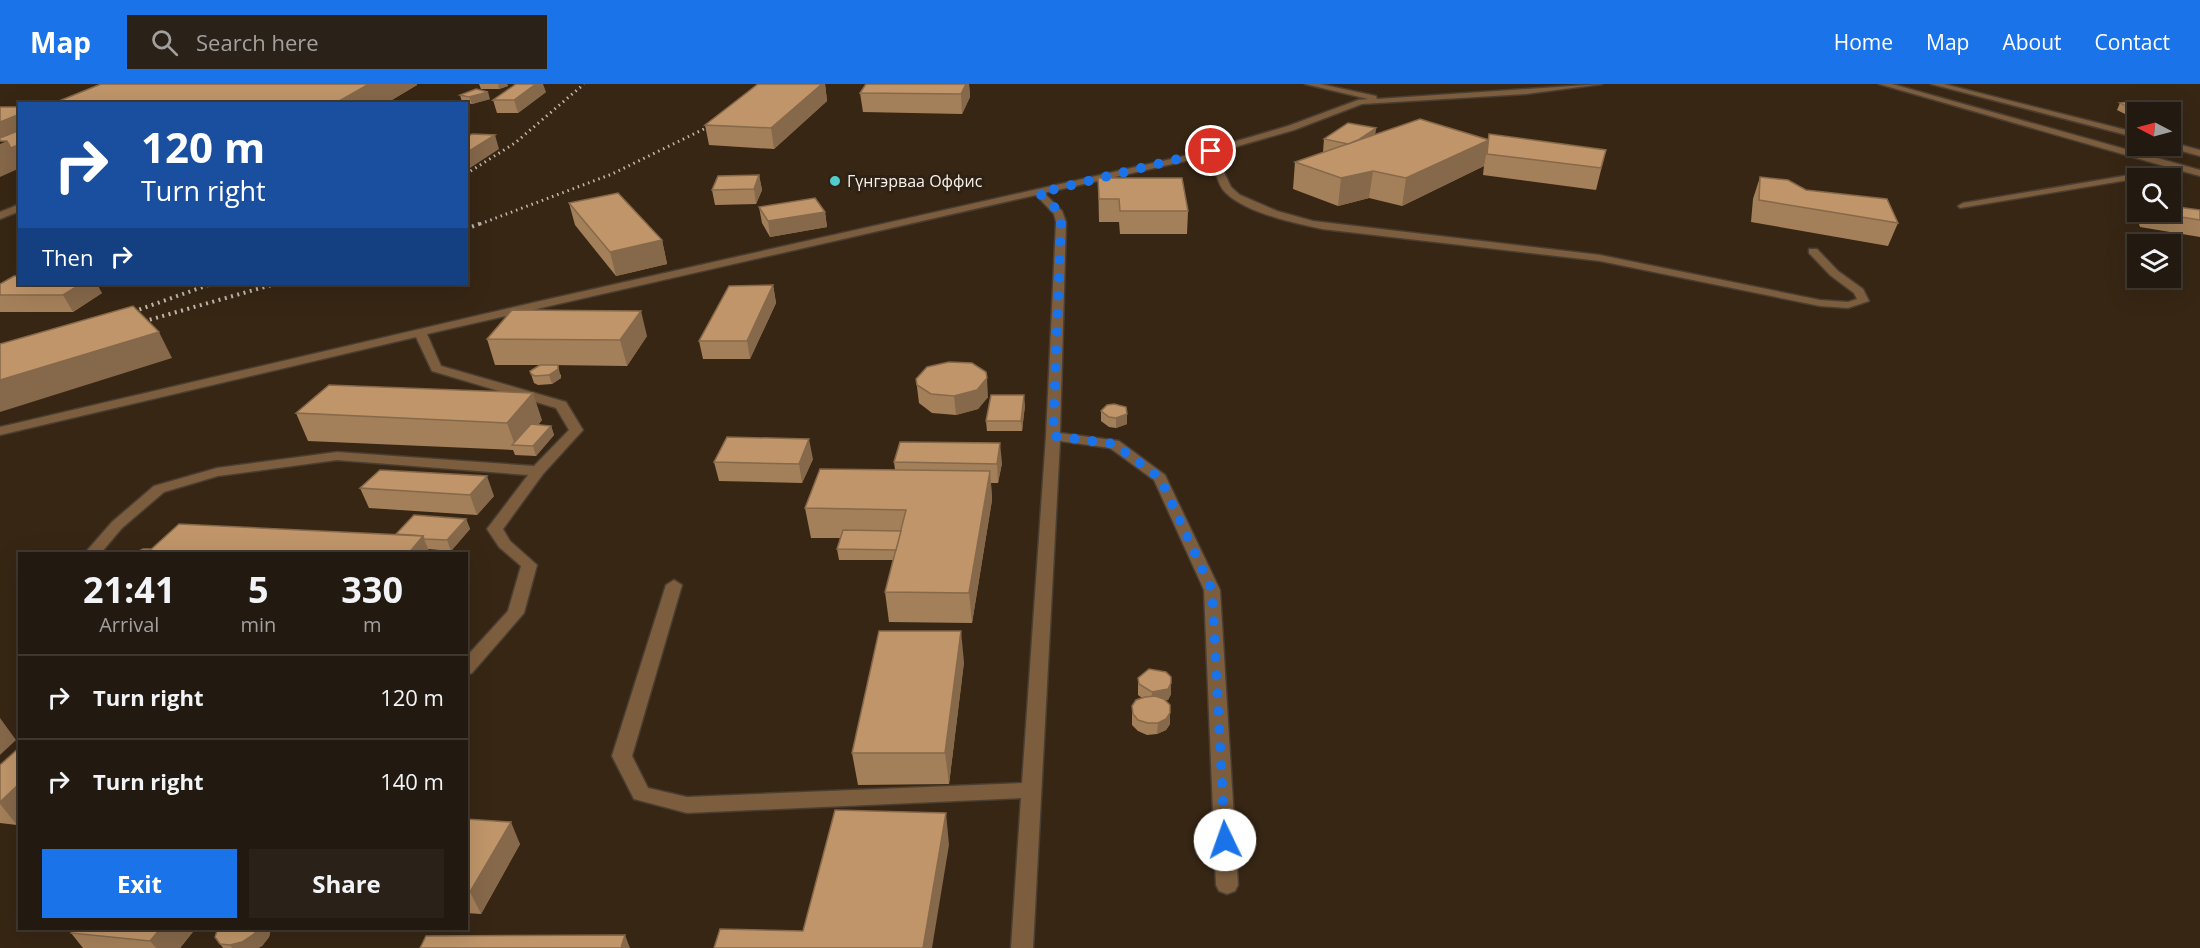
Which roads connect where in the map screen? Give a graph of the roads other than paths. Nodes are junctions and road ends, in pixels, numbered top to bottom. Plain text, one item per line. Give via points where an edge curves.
1 (1309, 84) edge
2 (1598, 84) edge
3 (1883, 84) edge
4 (1935, 84) edge
5 (1379, 100) junction
6 (2127, 133) edge
7 (2181, 148) edge
8 (2200, 153) edge
9 (1191, 157) junction
10 (2183, 169) junction
11 (2200, 173) edge
12 (1039, 193) junction
13 (1963, 206) dead end
14 (18, 208) edge
15 (0, 216) edge
16 (1813, 251) dead end
17 (420, 333) junction
18 (0, 431) edge
19 (1053, 436) junction
20 (538, 471) junction
21 (93, 552) edge
22 (674, 585) dead end
23 (468, 667) edge
24 (1032, 790) junction
25 (1227, 885) dead end
26 (1022, 948) edge

1 - 5 street
2 - 5 street
3 - 10 street
4 - 6 street
5 - 9 street via 1361,102 1291,128
7 - 8 street
9 - 12 street
9 - 16 street via 1217,166 1229,191 1300,222 1600,258 1820,303 1848,305 1863,301 1859,291
10 - 11 street
10 - 13 street
12 - 17 street
12 - 19 street via 1053,204 1061,222
14 - 15 street
17 - 18 street
17 - 20 street via 436,368 561,405 576,430
19 - 24 street
19 - 25 street via 1114,444 1160,478 1212,590
20 - 21 street via 337,456 217,472 159,489
20 - 23 street via 495,529 504,544 529,565 516,613
22 - 24 street via 622,756 641,794 687,805
24 - 26 street

